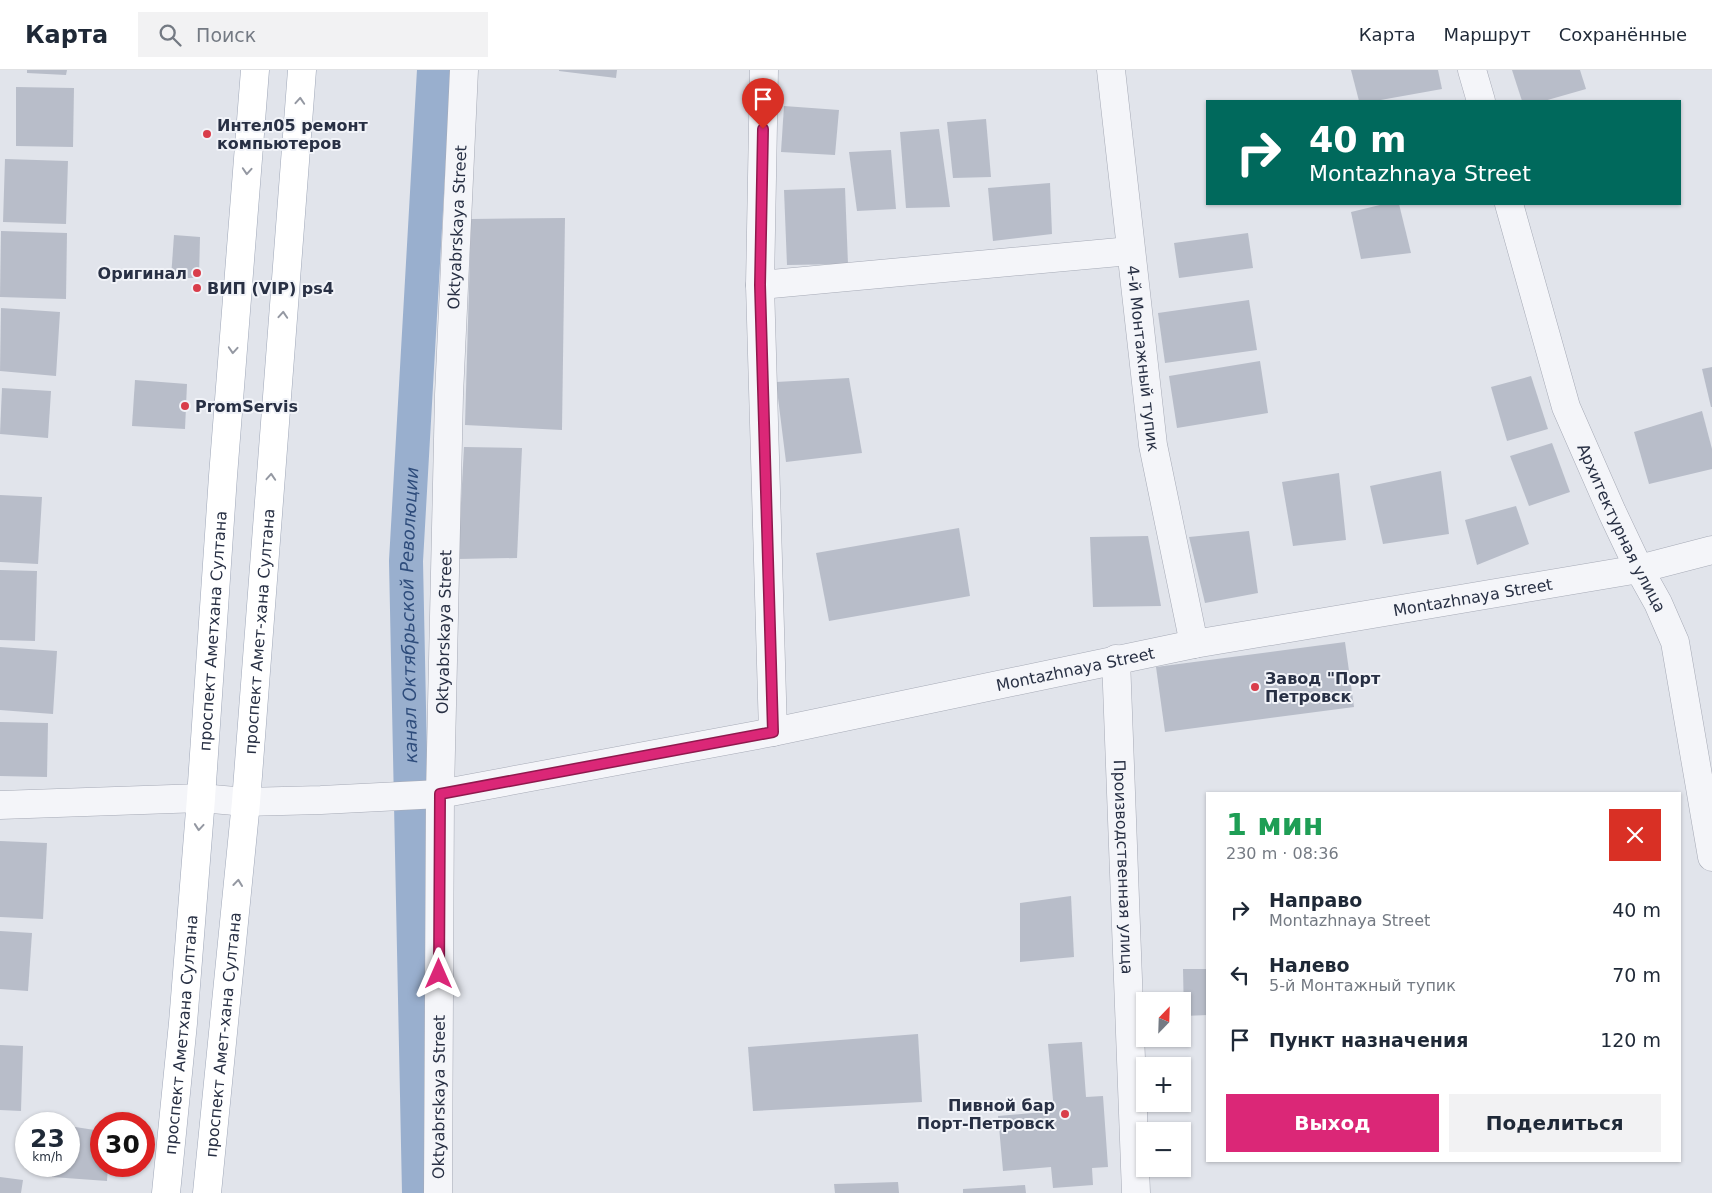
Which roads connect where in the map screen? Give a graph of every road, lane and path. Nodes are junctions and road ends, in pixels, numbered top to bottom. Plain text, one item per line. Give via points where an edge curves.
1 (254, 70) edge
2 (302, 70) edge
3 (464, 70) edge
4 (764, 70) edge
5 (1111, 70) edge
6 (1472, 70) edge
7 (1481, 100) edge
8 (1509, 205) edge
9 (1130, 251) junction
10 (760, 285) junction
11 (1712, 550) edge
12 (1639, 570) junction
13 (1194, 644) junction
14 (1116, 659) junction
15 (773, 732) junction
16 (440, 794) junction
17 (201, 798) junction
18 (246, 802) junction
19 (0, 805) edge
20 (1712, 857) edge
21 (166, 1193) edge
22 (207, 1193) edge
23 (438, 1193) edge
24 (1136, 1193) edge

1 -> 17 main road, проспект Аметхана Султана
18 -> 2 main road, проспект Амет-хана Султана
3 - 16 street, Oktyabrskaya Street via 449,395
4 - 10 street
5 - 9 street, 4-й Монтажный тупик
6 - 7 street
8 - 12 street, Архитектурная улица via 1566,407
9 - 10 street
9 - 13 street, 4-й Монтажный тупик via 1152,445
10 - 15 street
11 - 12 street, Montazhnaya Street
12 - 13 street, Montazhnaya Street
12 - 20 street, Архитектурная улица via 1675,642
13 - 14 street, Montazhnaya Street
14 - 15 street, Montazhnaya Street
14 - 24 street, Производственная улица
15 - 16 street, Montazhnaya Street
16 - 18 street, Montazhnaya Street
16 - 23 street, Oktyabrskaya Street
17 - 18 street, Montazhnaya Street
17 - 19 street, Montazhnaya Street
17 -> 21 main road, проспект Аметхана Султана via 184,1023
22 -> 18 main road, проспект Амет-хана Султана

